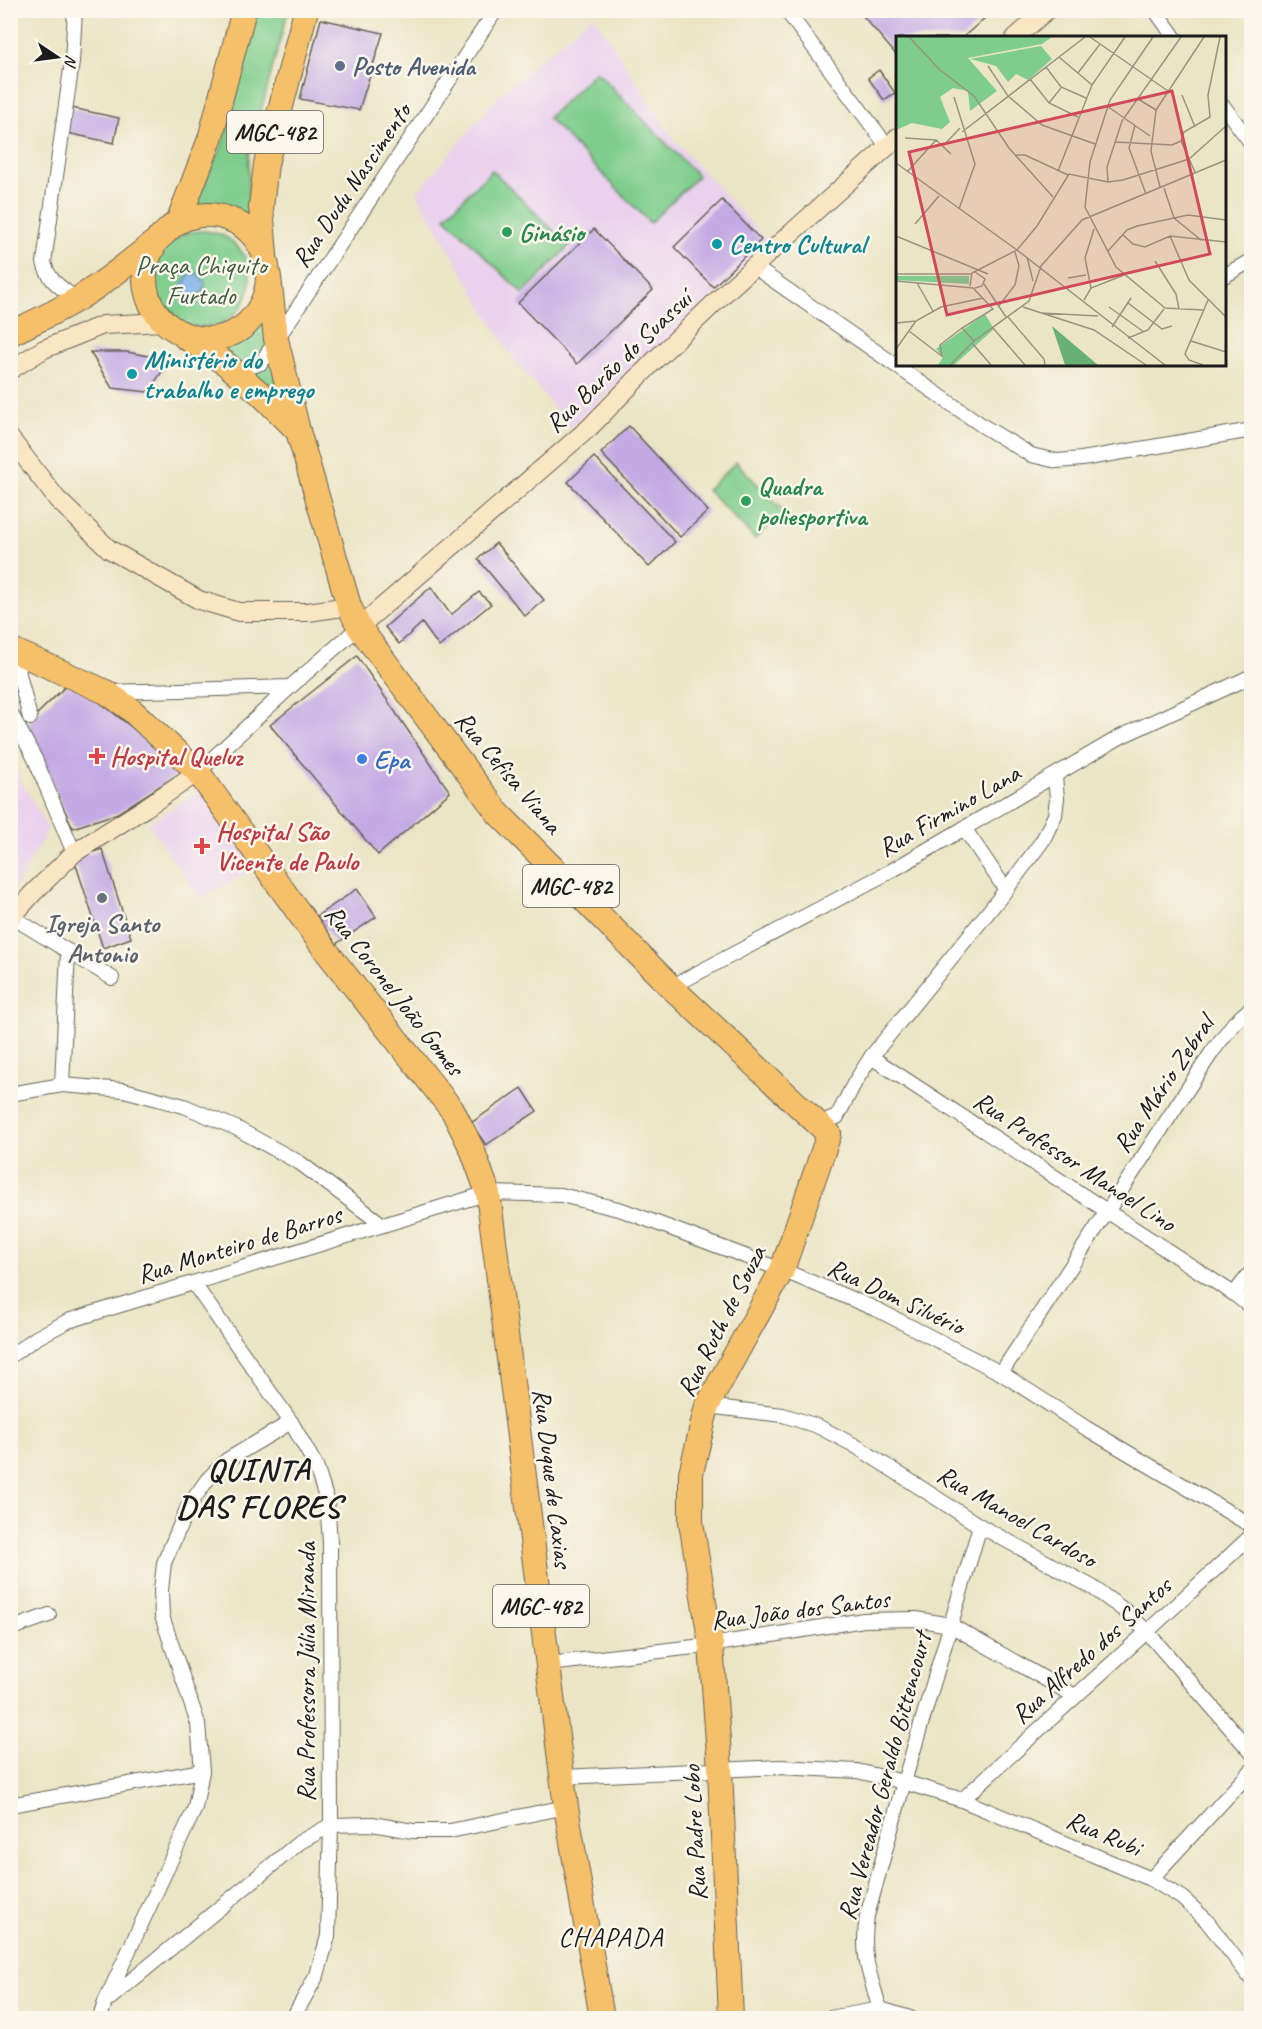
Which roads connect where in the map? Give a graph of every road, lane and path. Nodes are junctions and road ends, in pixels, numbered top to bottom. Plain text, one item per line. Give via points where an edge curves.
1 (75, 10) edge
2 (244, 10) edge
3 (306, 10) edge
4 (496, 10) edge
5 (786, 10) edge
6 (1047, 10) edge
7 (1155, 10) edge
8 (1017, 36) edge
9 (1174, 36) edge
10 (1226, 110) edge
11 (892, 142) edge
12 (1251, 144) edge
13 (178, 222) junction
14 (157, 240) junction
15 (1250, 264) edge
16 (267, 266) junction
17 (753, 266) junction
18 (1226, 275) edge
19 (76, 299) junction
20 (172, 328) junction
21 (10, 334) edge
22 (276, 339) junction
23 (896, 365) edge
24 (897, 366) edge
25 (10, 370) edge
26 (235, 372) junction
27 (1251, 430) edge
28 (298, 431) junction
29 (10, 438) edge
30 (358, 617) junction
31 (12, 650) edge
32 (1251, 676) edge
33 (290, 687) junction
34 (106, 692) junction
35 (10, 712) edge
36 (30, 718) dead end
37 (198, 772) junction
38 (1055, 777) junction
39 (964, 828) junction
40 (74, 853) junction
41 (1006, 890) junction
42 (11, 918) edge
43 (68, 951) junction
44 (112, 978) dead end
45 (671, 987) junction
46 (1251, 1007) edge
47 (871, 1057) junction
48 (62, 1085) junction
49 (10, 1094) edge
50 (824, 1129) junction
51 (488, 1193) junction
52 (1108, 1210) junction
53 (383, 1225) junction
54 (782, 1270) junction
55 (1251, 1270) edge
56 (194, 1284) junction
57 (1234, 1294) junction
58 (1251, 1308) edge
59 (10, 1356) edge
60 (1001, 1373) junction
61 (706, 1406) junction
62 (291, 1422) junction
63 (980, 1526) junction
64 (1251, 1526) edge
65 (1251, 1535) edge
66 (49, 1616) dead end
67 (950, 1625) junction
68 (10, 1629) edge
69 (1148, 1633) junction
70 (711, 1645) junction
71 (549, 1664) junction
72 (1075, 1696) junction
73 (1251, 1753) edge
74 (720, 1768) junction
75 (1251, 1770) edge
76 (202, 1771) junction
77 (562, 1777) junction
78 (904, 1782) junction
79 (962, 1800) junction
80 (10, 1805) edge
81 (566, 1807) junction
82 (331, 1826) junction
83 (1151, 1878) junction
84 (1251, 1980) edge
85 (105, 2002) junction
86 (880, 2009) junction
87 (100, 2019) edge
88 (293, 2019) edge
89 (602, 2019) edge
90 (731, 2019) edge
91 (830, 2019) edge
92 (910, 2019) edge

1 - 19 street via 72,62 44,262 50,279
2 - 13 highway, MGC-482 via 210,139
3 - 16 highway, MGC-482 via 266,164 261,207
4 - 22 street, Rua Dudu Nascimento
5 - 11 street
6 - 8 street
7 - 9 street
10 - 12 street
11 - 17 street, Rua Barão do Suassuí
13 - 14 highway, MGC-482
13 - 16 highway, MGC-482 via 212,215 230,219 257,241
14 - 19 highway, MGC-482
14 - 20 highway, MGC-482 via 148,256 146,291 152,308
15 - 18 street
16 - 20 highway, MGC-482 via 264,301 250,322 229,336 205,340
16 - 22 highway, Rua Cefisa Viana / MGC-482
17 - 23 street
17 - 30 street, Rua Barão do Suassuí via 590,428
19 - 21 highway, MGC-482
20 - 25 street via 103,325 44,349
20 - 26 highway, Rua Cefisa Viana
22 - 26 street, Rua Dudu Nascimento via 261,363
22 - 28 highway, Rua Cefisa Viana / MGC-482
24 - 27 street via 1031,455 1057,461
26 - 28 highway, Rua Cefisa Viana
28 - 30 highway, Rua Cefisa Viana / MGC-482
29 - 30 street via 57,499 110,549 199,600 239,612
30 - 33 street, Rua Barão do Suassuí
30 - 45 highway, Rua Cefisa Viana / MGC-482 via 498,813
31 - 34 highway, MGC-482
31 - 36 street
32 - 38 street, Rua Firmino Lana via 1120,737
33 - 34 street
33 - 37 street, Rua Barão do Suassuí
34 - 37 highway, MGC-482 via 129,708
35 - 40 street via 35,759
37 - 40 street
37 - 51 highway, Rua Coronel João Gomes / MGC-482 via 327,952 453,1111
38 - 39 street, Rua Firmino Lana
38 - 41 street via 1055,815 1043,840
39 - 41 street
39 - 45 street, Rua Firmino Lana
40 - 42 street
41 - 47 street
42 - 43 street
43 - 44 street
43 - 48 street
45 - 50 highway, Rua Cefisa Viana / MGC-482
46 - 52 street, Rua Mário Zebral via 1212,1052
47 - 50 street via 837,1117
47 - 52 street, Rua Professor Manoel Lino
48 - 49 street
48 - 53 street via 124,1090 184,1106 236,1128 300,1163
50 - 54 highway, Rua Ruth de Souza
51 - 53 street, Rua Monteiro de Barros
51 - 54 street, Rua Dom Silvério via 561,1195 622,1210
51 - 71 highway, Rua Duque de Caxias / MGC-482
52 - 57 street, Rua Professor Manoel Lino
52 - 60 street, Rua Mário Zebral
53 - 56 street, Rua Monteiro de Barros
54 - 60 street, Rua Dom Silvério via 878,1310
54 - 61 highway, Rua Ruth de Souza
55 - 57 street
56 - 59 street, Rua Monteiro de Barros via 68,1321
56 - 62 street, Rua Professora Júlia Miranda
57 - 58 street, Rua Professor Manoel Lino
60 - 64 street, Rua Dom Silvério
61 - 63 street, Rua Manoel Cardoso via 783,1415 817,1426 854,1445
61 - 70 highway, Rua Ruth de Souza via 691,1473 691,1522
62 - 76 street via 228,1460 207,1480 188,1507 164,1563 162,1616 198,1724
62 - 82 street, Rua Professora Júlia Miranda via 316,1466 327,1502
63 - 67 street, Rua Vereador Geraldo Bittencourt
63 - 69 street, Rua Manoel Cardoso via 1092,1587
65 - 69 street, Rua Alfredo dos Santos
66 - 68 street
67 - 70 street, Rua João dos Santos via 916,1619 864,1620
67 - 72 street, Rua João dos Santos
67 - 78 street, Rua Vereador Geraldo Bittencourt
69 - 72 street, Rua Alfredo dos Santos
69 - 73 street, Rua Manoel Cardoso
70 - 71 street, Rua João dos Santos
70 - 74 highway, Rua Padre Lobo
71 - 77 highway, Rua Duque de Caxias / MGC-482
72 - 79 street, Rua Alfredo dos Santos
74 - 77 street, Rua Rubi
74 - 78 street, Rua Rubi via 857,1771
74 - 90 highway, Rua Padre Lobo
75 - 83 street
76 - 80 street
76 - 85 street via 195,1808
77 - 81 highway, Rua Duque de Caxias / MGC-482
78 - 79 street, Rua Rubi
78 - 86 street, Rua Vereador Geraldo Bittencourt via 864,1938 865,1960
79 - 83 street, Rua Rubi
81 - 82 street via 450,1831 413,1832 372,1824
81 - 89 highway, Rua Duque de Caxias / MGC-482
82 - 85 street via 300,1842
82 - 88 street, Rua Professora Júlia Miranda via 328,1936 317,1975
83 - 84 street, Rua Rubi via 1206,1920
85 - 87 street
86 - 91 street
86 - 92 street

